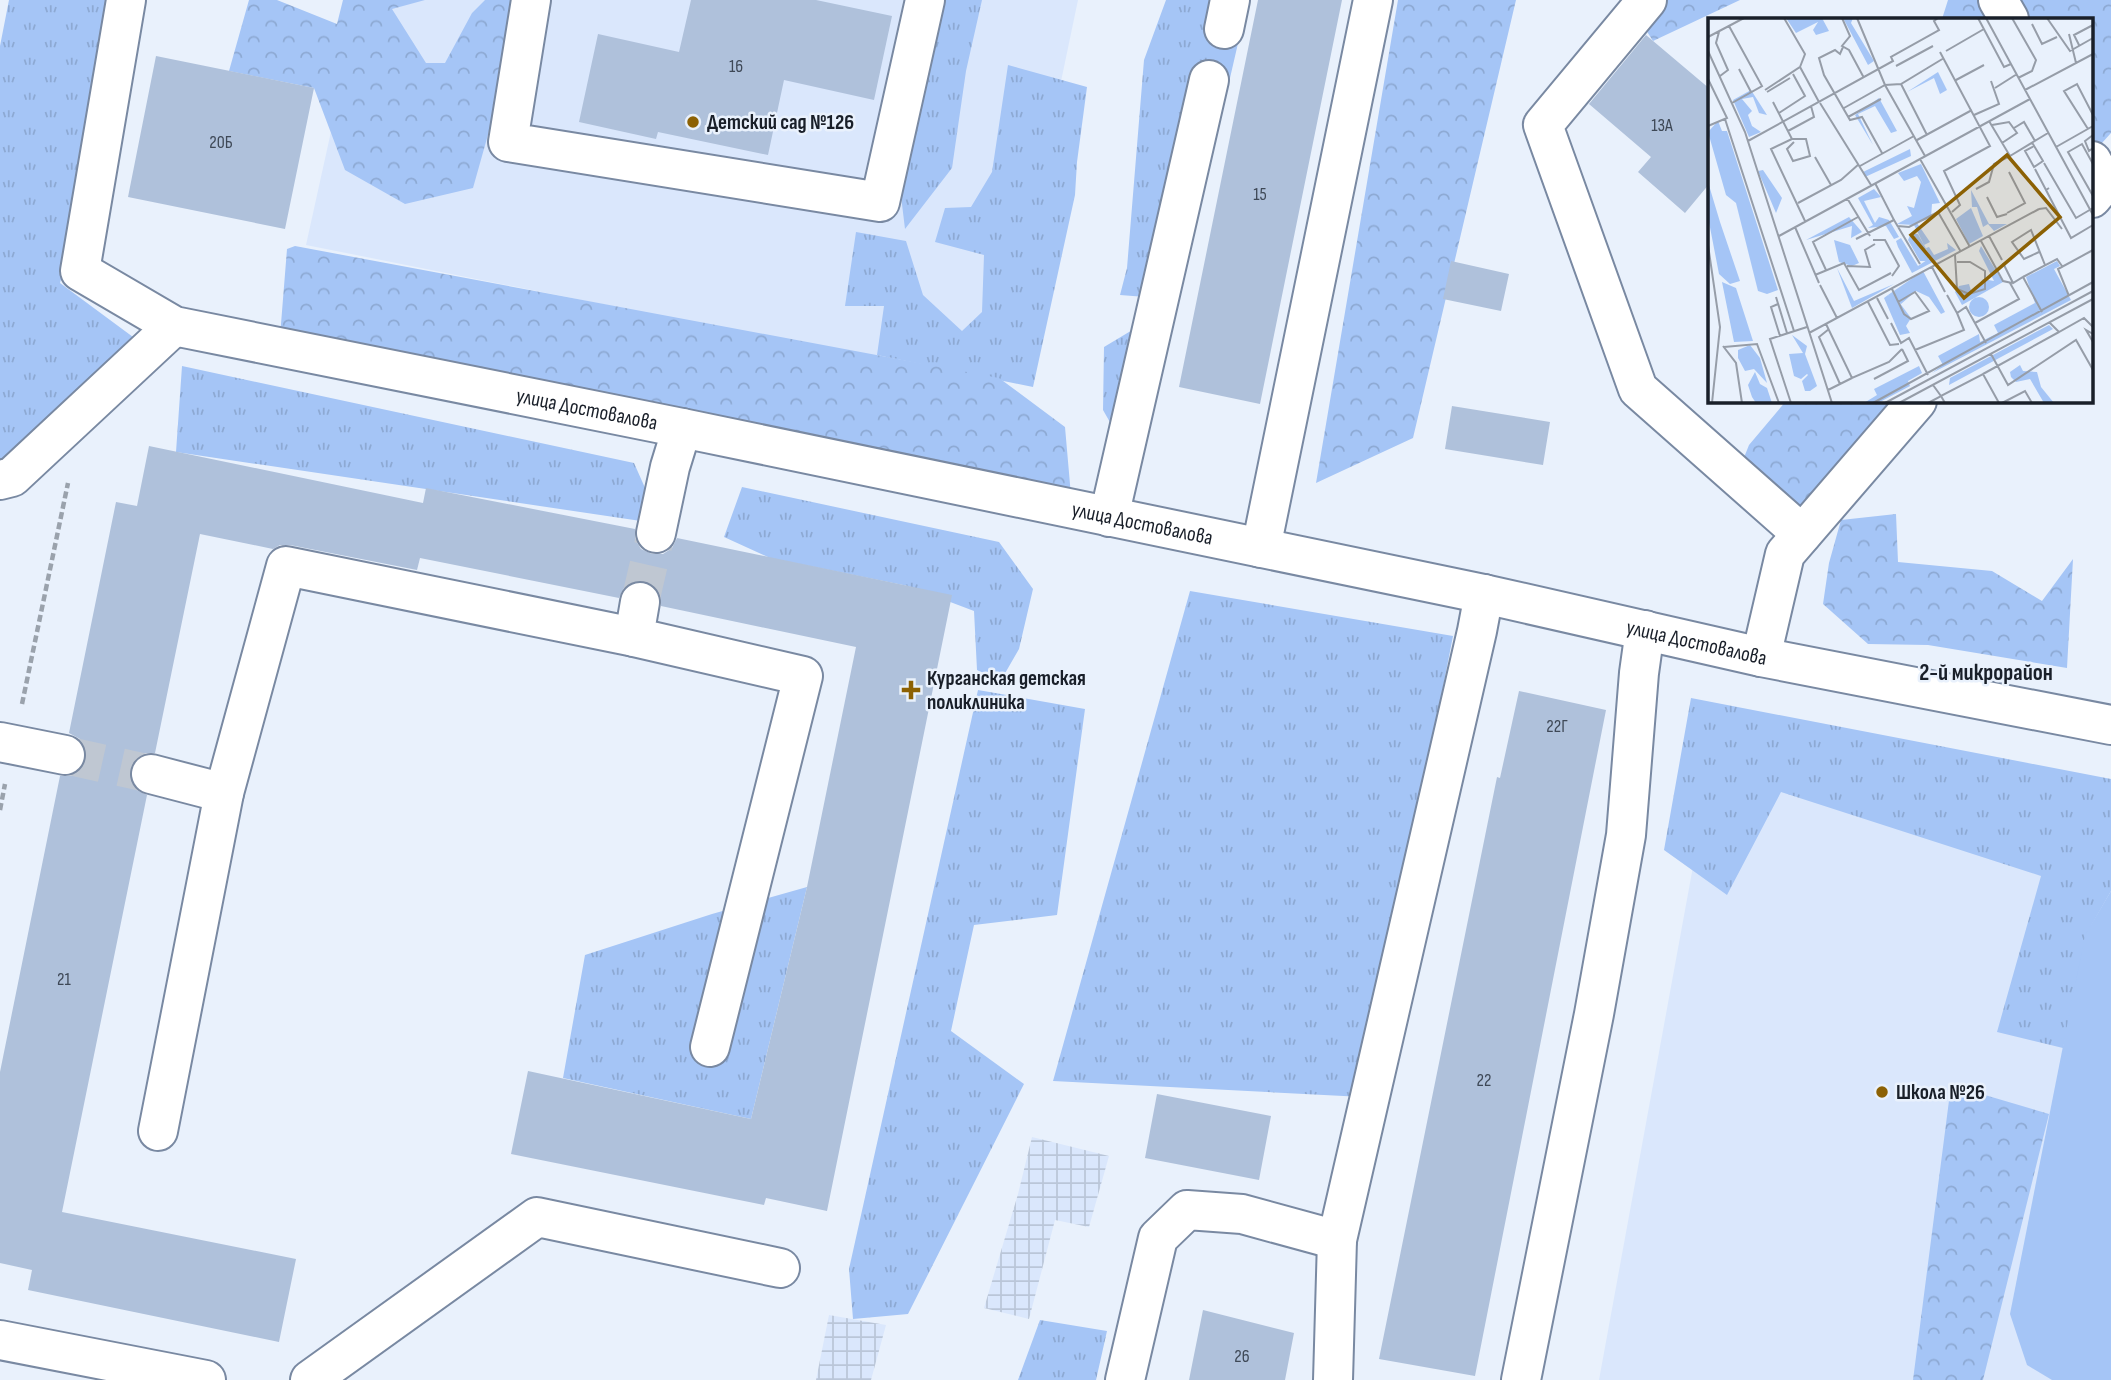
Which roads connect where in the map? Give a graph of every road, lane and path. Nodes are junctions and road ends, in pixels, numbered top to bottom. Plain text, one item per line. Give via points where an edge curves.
1 (126, 0) edge
2 (531, 0) edge
3 (925, 0) edge
4 (1373, 0) edge
5 (1647, 0) edge
6 (1998, 0) edge
7 (2008, 18) edge
8 (1209, 80) dead end
9 (2094, 165) edge
10 (2094, 196) edge
11 (174, 326) junction
12 (1916, 402) edge
13 (682, 428) junction
14 (0, 480) edge
15 (69, 481) dead end
16 (1109, 517) junction
17 (656, 533) tunnel mouth
18 (1802, 534) junction
19 (1261, 548) junction
20 (1483, 594) junction
21 (1645, 629) junction
22 (1761, 657) junction
23 (2111, 725) edge
24 (7, 743) edge
25 (65, 755) tunnel mouth
26 (151, 774) tunnel mouth
27 (224, 793) junction
28 (0, 810) edge
29 (710, 1047) dead end
30 (158, 1132) dead end
31 (1337, 1240) junction
32 (780, 1268) dead end
33 (0, 1340) edge
34 (201, 1379) edge
35 (310, 1380) edge
36 (1125, 1380) edge
37 (1333, 1380) edge
38 (1521, 1380) edge

1 - 11 street, улица Достовалова via 80,271
2 - 3 street via 508,142 880,202
4 - 19 street
5 - 18 street via 1543,125 1637,388
6 - 7 street
8 - 16 street
9 - 10 street via 2104,183
11 - 13 street, улица Достовалова
11 - 14 street via 12,477
12 - 18 street
13 - 16 street, улица Достовалова
13 - 17 street
15 - 24 path
16 - 19 street, улица Достовалова
18 - 22 street via 1785,554
19 - 20 street, улица Достовалова
20 - 21 street, улица Достовалова
20 - 31 street
21 - 22 street, улица Достовалова
21 - 38 street via 1626,835
22 - 23 street, улица Достовалова
24 - 25 street
24 - 28 path
26 - 27 street
27 - 29 street via 286,566 637,619 803,676
27 - 30 street
31 - 36 street via 1242,1214 1187,1210 1158,1238
31 - 37 street
32 - 35 street via 537,1217
33 - 34 street

